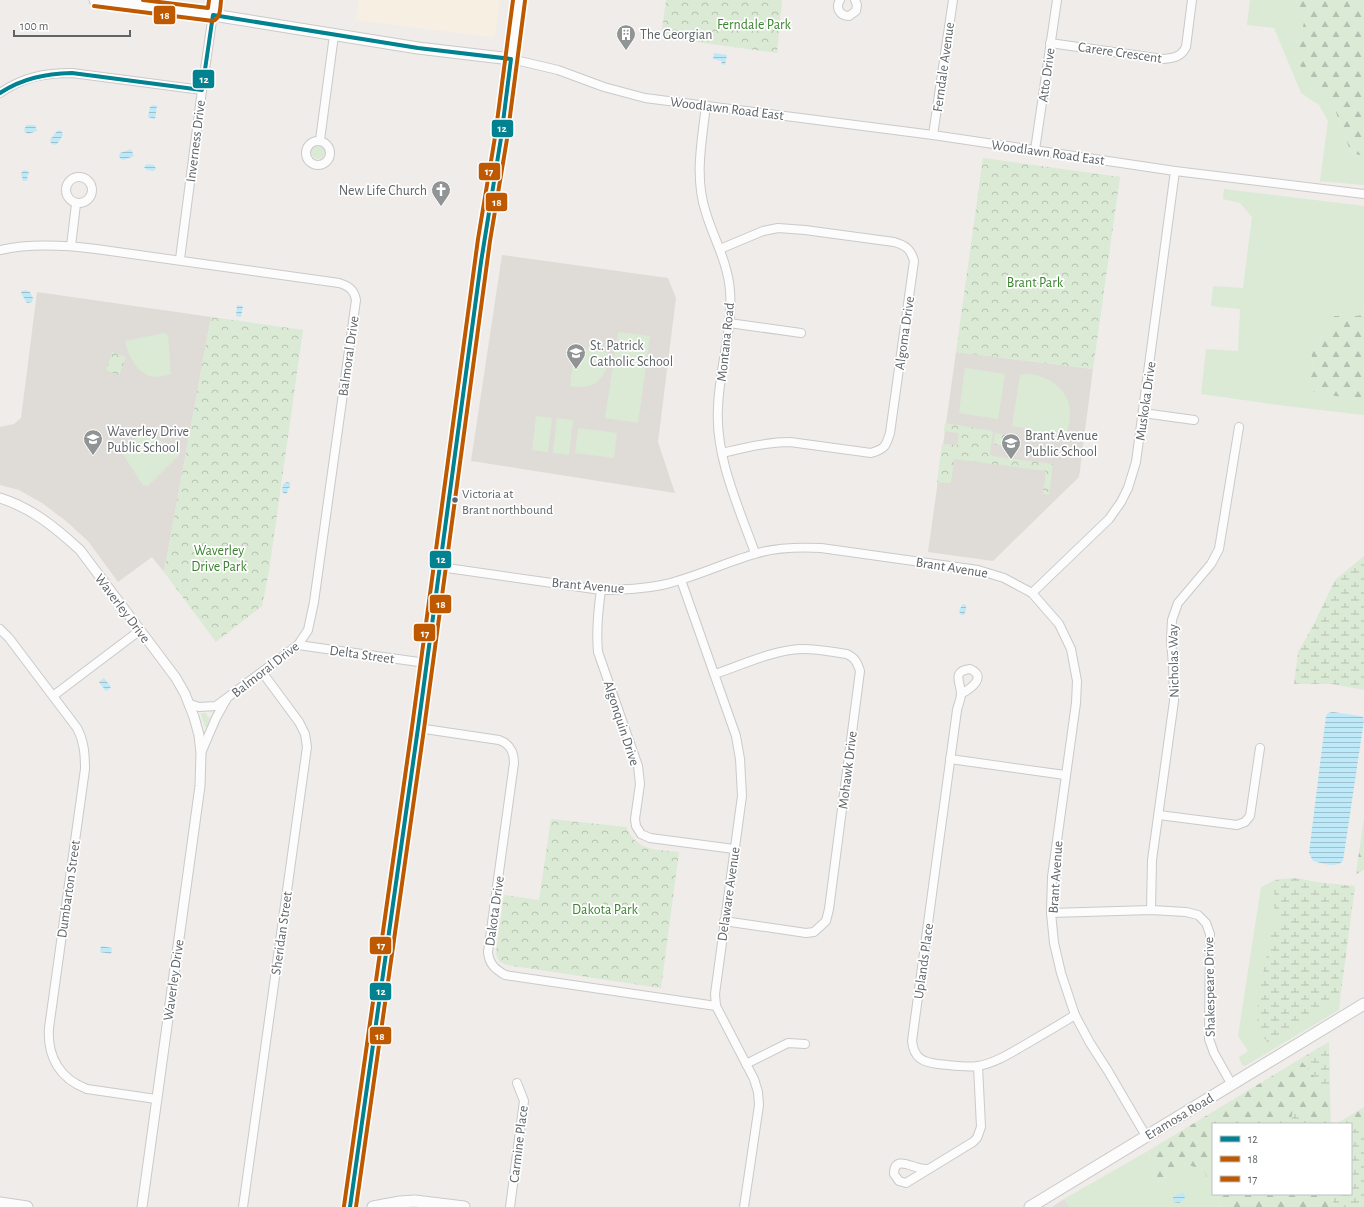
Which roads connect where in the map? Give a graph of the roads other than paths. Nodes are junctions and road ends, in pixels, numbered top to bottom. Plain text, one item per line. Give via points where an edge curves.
1 (95, 0) edge
2 (215, 0) edge
3 (519, 0) edge
4 (840, 0) edge
5 (855, 0) edge
6 (953, 0) edge
7 (1057, 0) edge
8 (1192, 0) edge
9 (213, 15) junction
10 (334, 35) junction
11 (1050, 43) junction
12 (511, 59) junction
13 (202, 90) junction
14 (0, 93) edge
15 (706, 105) junction
16 (933, 134) junction
17 (320, 140) dead end
18 (1035, 150) junction
19 (1175, 171) junction
20 (1364, 194) edge
21 (76, 204) dead end
22 (71, 246) junction
23 (720, 249) junction
24 (0, 250) edge
25 (180, 259) junction
26 (729, 323) junction
27 (801, 333) dead end
28 (1143, 413) junction
29 (1194, 420) dead end
30 (1239, 427) dead end
31 (722, 453) junction
32 (0, 498) edge
33 (755, 554) junction
34 (440, 567) junction
35 (681, 580) junction
36 (601, 590) junction
37 (1032, 593) junction
38 (0, 629) edge
39 (139, 631) junction
40 (298, 645) junction
41 (426, 663) junction
42 (262, 672) junction
43 (714, 674) junction
44 (961, 694) dead end
45 (53, 696) junction
46 (227, 699) junction
47 (190, 704) junction
48 (418, 728) junction
49 (1260, 748) dead end
50 (201, 753) junction
51 (950, 759) junction
52 (1065, 775) junction
53 (1159, 814) junction
54 (734, 849) junction
55 (1151, 910) junction
56 (1051, 913) junction
57 (724, 921) junction
58 (1364, 1004) edge
59 (716, 1006) junction
60 (1075, 1015) junction
61 (805, 1044) dead end
62 (746, 1064) junction
63 (978, 1066) junction
64 (517, 1083) dead end
65 (1232, 1084) junction
66 (156, 1099) junction
67 (1146, 1136) junction
68 (928, 1169) dead end
69 (0, 1203) edge
70 (20, 1207) edge
71 (142, 1207) edge
72 (243, 1207) edge
73 (350, 1207) edge
74 (373, 1207) edge
75 (464, 1207) edge
76 (510, 1207) edge
77 (744, 1207) edge
78 (1030, 1207) edge

1 - 9 main road, Woodlawn Road East
2 - 9 street, Inverness Drive
3 - 12 main road
4 - 5 street via 840,12 849,16 856,11
6 - 16 street, Ferndale Avenue
7 - 11 street, Atto Drive
8 - 11 street, Carere Crescent via 1186,47 1183,53 1172,58 1163,59
9 - 10 main road, Woodlawn Road East
9 - 13 street, Inverness Drive
10 - 12 main road, Woodlawn Road East
10 - 17 street
11 - 18 street, Atto Drive
12 - 15 street, Woodlawn Road East via 558,70 615,91 644,98
12 - 34 main road
13 - 14 street via 72,73 53,73 15,83
13 - 25 street, Inverness Drive
15 - 16 street, Woodlawn Road East
15 - 23 street, Montana Road via 698,166 700,190 705,212
16 - 18 street, Woodlawn Road East
18 - 19 street, Woodlawn Road East
19 - 20 street, Woodlawn Road East
19 - 28 street, Muskoka Drive
21 - 22 street
22 - 24 street, Balmoral Drive via 37,245
22 - 25 street, Balmoral Drive
23 - 26 street, Montana Road via 730,290
23 - 31 street, Algoma Drive via 763,230 792,228 894,242 910,249 914,261 887,445 871,453 778,442
25 - 40 street, Balmoral Drive via 339,283 347,285 356,300 314,602 308,630
26 - 27 street
26 - 31 street, Montana Road via 718,407
28 - 29 street
28 - 37 street, Muskoka Drive via 1136,462 1121,502 1109,519
30 - 53 street, Nicholas Way via 1219,549 1211,564 1178,603 1172,620 1174,701
31 - 33 street, Montana Road
32 - 39 street, Waverley Drive via 44,519 80,550
33 - 35 street, Brant Avenue
33 - 37 street, Brant Avenue via 784,548 821,548 978,570 1004,578
34 - 36 street, Brant Avenue
34 - 41 main road
35 - 36 street, Brant Avenue via 640,588
35 - 43 street, Delaware Avenue
36 - 54 street, Algonquin Drive via 596,636 598,652 638,766 640,784 636,826 641,834 650,838
37 - 52 street, Brant Avenue via 1059,624 1071,649 1077,681
38 - 45 street, Dumbarton Street
39 - 45 street
39 - 47 street, Waverley Drive via 176,678
40 - 41 street, Delta Street
40 - 42 street, Balmoral Drive
41 - 48 main road
42 - 46 street, Balmoral Drive
42 - 72 street, Sheridan Street via 299,722 305,734 307,747
43 - 54 street, Delaware Avenue via 736,736 740,759 742,796
43 - 57 street, Mohawk Drive via 785,651 803,649 847,654 858,663 860,671 826,921 814,932 806,933
44 - 51 street, Uplands Place
45 - 66 street, Dumbarton Street via 79,732 84,745 85,769 49,1026 50,1052 62,1074 79,1086
46 - 47 street, Balmoral Drive via 216,706
46 - 50 street, Waverley Drive
47 - 50 street, Waverley Drive
48 - 59 street, Dakota Drive via 499,740 506,742 514,755 488,952 491,965 496,970 505,975
48 - 73 main road
49 - 53 street via 1250,816 1245,822 1237,825
50 - 66 street, Waverley Drive via 200,786
51 - 52 street
51 - 63 street, Uplands Place via 912,1041 915,1054 927,1062
52 - 56 street, Brant Avenue via 1052,877
53 - 55 street, Nicholas Way via 1152,860
54 - 57 street, Delaware Avenue
55 - 56 street, Shakespeare Drive
55 - 65 street, Shakespeare Drive via 1186,912 1198,915 1206,923 1210,934 1209,1038 1214,1053
56 - 60 street, Brant Avenue via 1061,973
57 - 59 street, Delaware Avenue via 716,981
58 - 65 main road, Eramosa Road
59 - 62 street, Delaware Avenue
60 - 63 street, Uplands Place via 1000,1059
60 - 67 street, Brant Avenue
61 - 62 street via 788,1042
62 - 77 street, Delaware Avenue via 754,1079 759,1105
63 - 68 street via 981,1127 977,1138
64 - 76 street, Carmine Place via 524,1101
65 - 67 main road, Eramosa Road
66 - 71 street, Waverley Drive
67 - 78 main road, Eramosa Road
69 - 70 main road
74 - 75 main road via 415,1201

